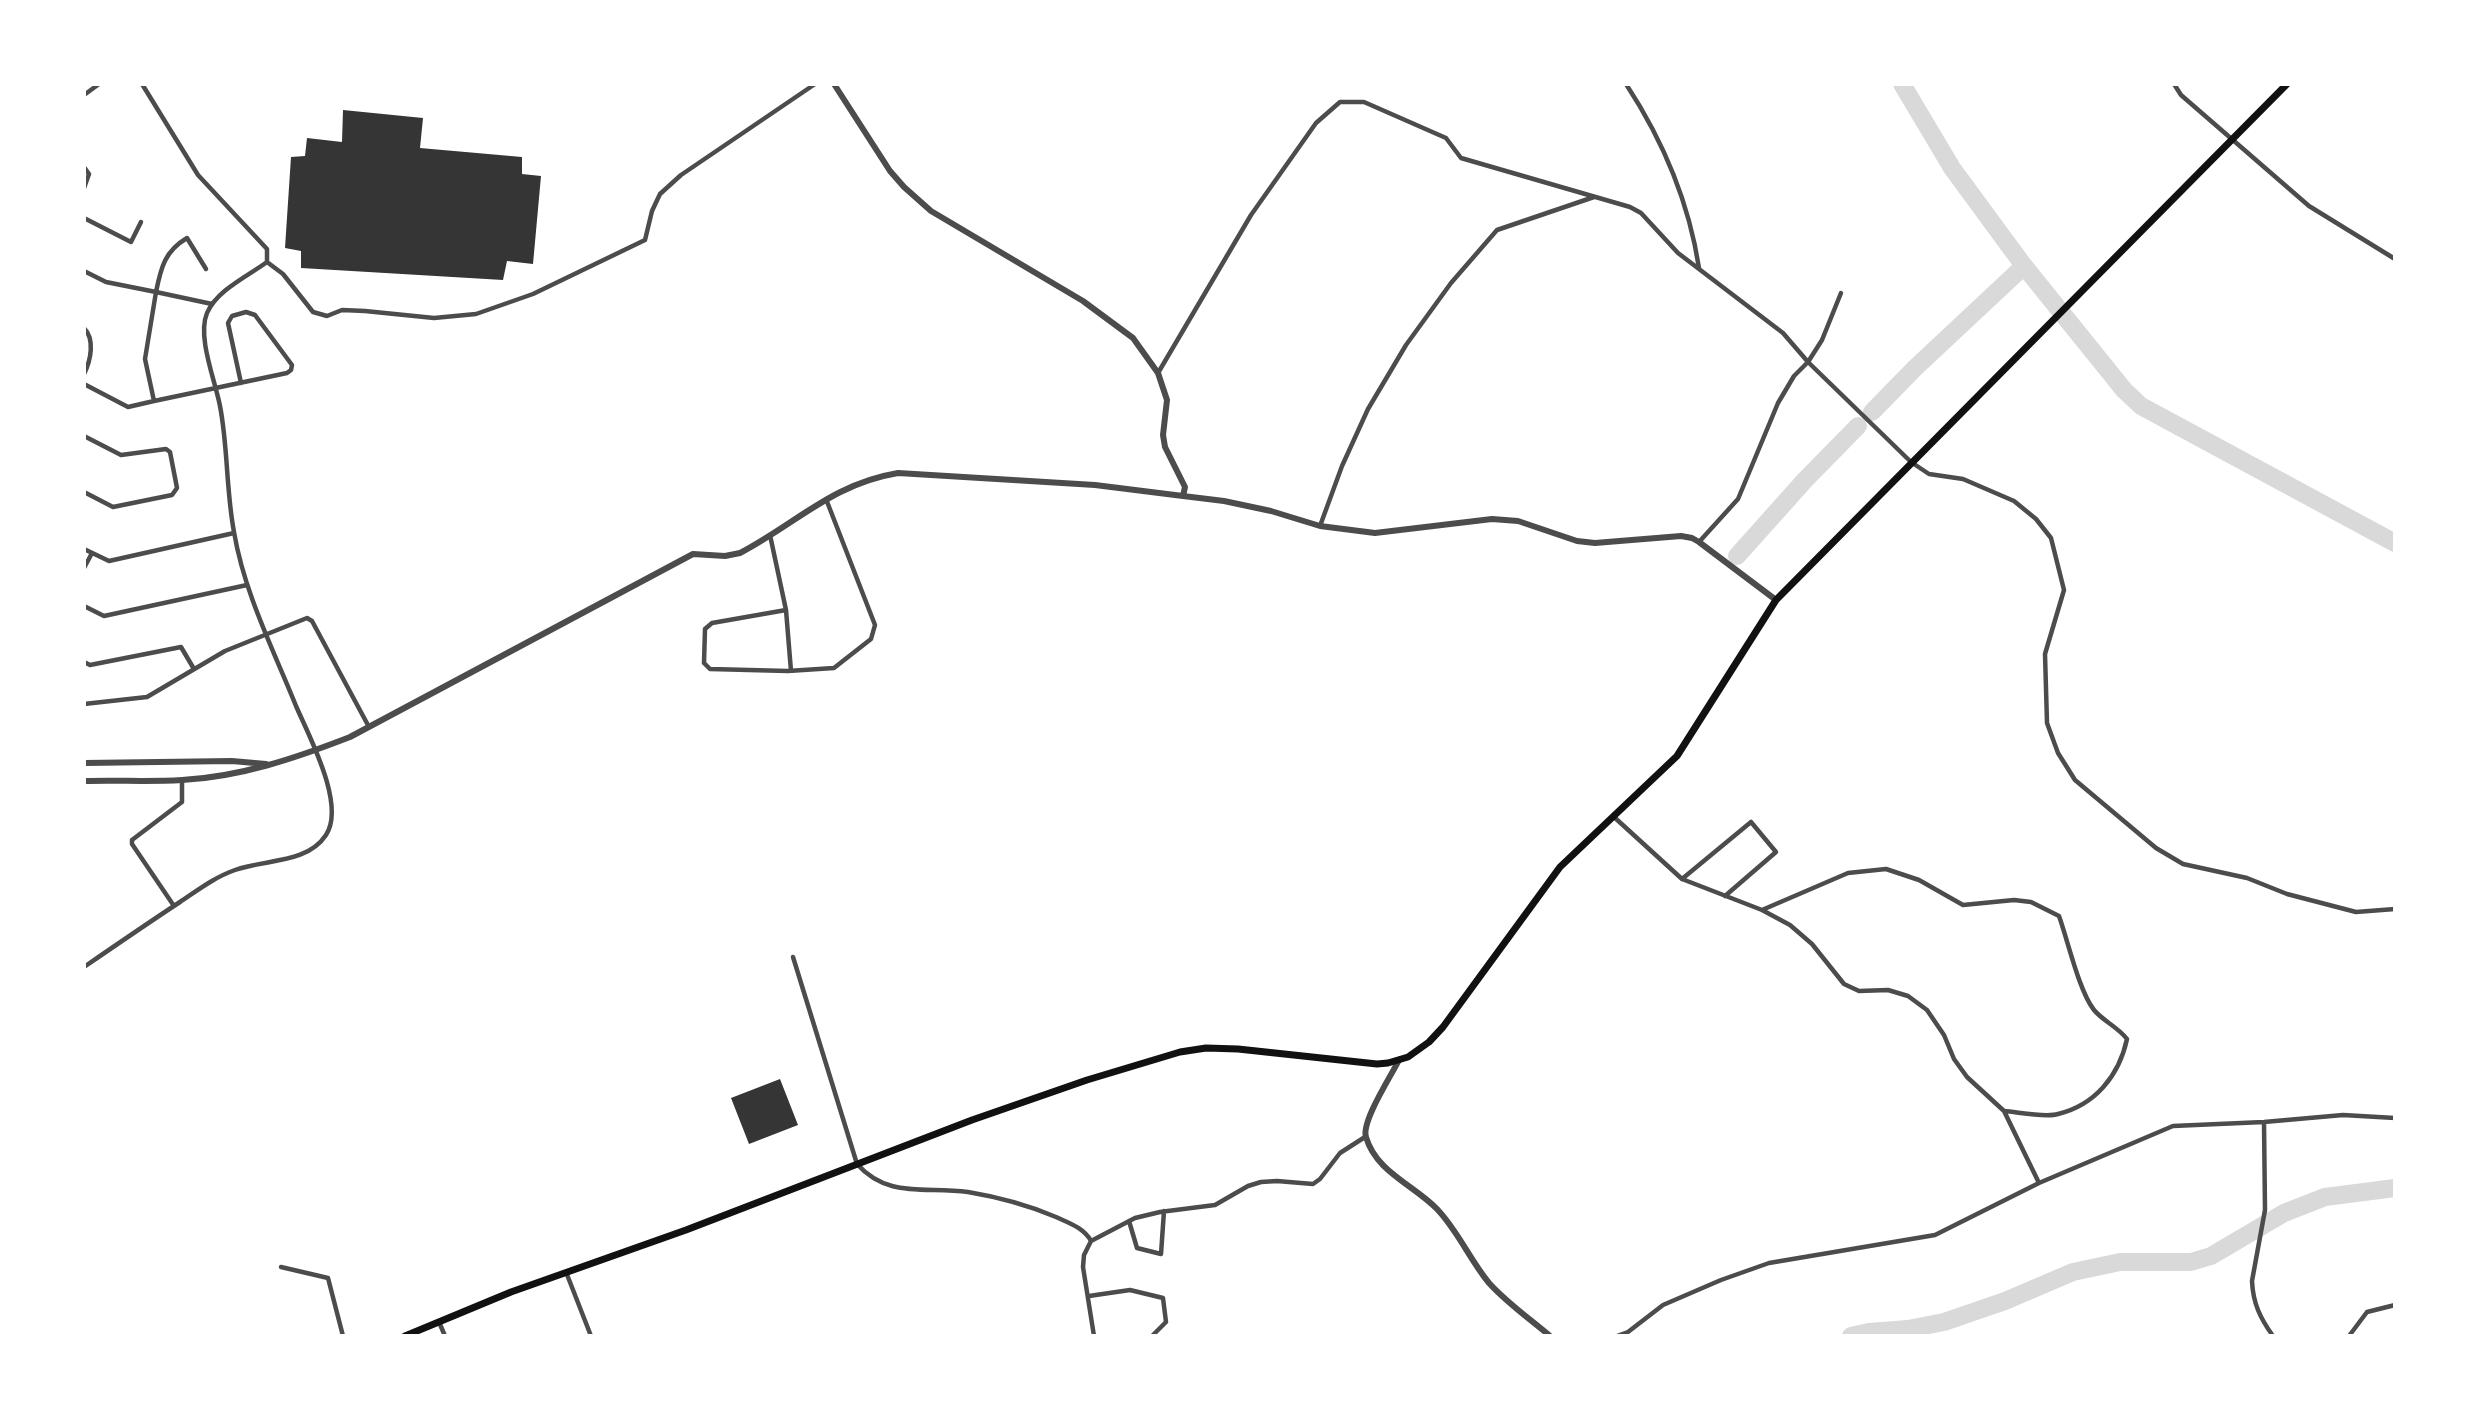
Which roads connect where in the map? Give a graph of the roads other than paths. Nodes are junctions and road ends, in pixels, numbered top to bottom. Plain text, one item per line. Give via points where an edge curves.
1 (99, 84) edge
2 (142, 84) edge
3 (815, 84) edge
4 (834, 84) edge
5 (1626, 84) edge
6 (2174, 84) edge
7 (2287, 84) edge
8 (84, 95) edge
9 (2233, 140) junction
10 (84, 167) edge
11 (84, 188) edge
12 (1595, 197) junction
13 (84, 218) edge
14 (141, 222) dead end
15 (2395, 259) edge
16 (267, 262) junction
17 (1699, 268) junction
18 (206, 269) dead end
19 (84, 271) edge
20 (156, 292) junction
21 (1841, 293) dead end
22 (212, 304) junction
23 (84, 328) edge
24 (1808, 362) junction
25 (1158, 373) junction
26 (84, 374) edge
27 (241, 383) junction
28 (84, 384) edge
29 (216, 388) junction
30 (153, 401) junction
31 (84, 436) edge
32 (1912, 462) junction
33 (84, 492) edge
34 (1183, 496) junction
35 (826, 499) junction
36 (1320, 526) junction
37 (234, 533) junction
38 (770, 535) junction
39 (1699, 542) junction
40 (84, 549) edge
41 (92, 553) junction
42 (84, 568) edge
43 (247, 585) junction
44 (1776, 600) junction
45 (84, 606) edge
46 (786, 611) junction
47 (266, 633) junction
48 (84, 662) edge
49 (194, 669) junction
50 (791, 671) junction
51 (84, 704) edge
52 (369, 727) junction
53 (315, 751) junction
54 (84, 763) edge
55 (272, 764) junction
56 (84, 780) edge
57 (182, 780) junction
58 (1615, 817) junction
59 (1682, 879) junction
60 (1725, 895) junction
61 (174, 906) junction
62 (2395, 909) edge
63 (1762, 910) junction
64 (793, 957) dead end
65 (84, 967) edge
66 (1399, 1060) junction
67 (2004, 1111) junction
68 (2395, 1118) edge
69 (2264, 1122) junction
70 (1365, 1137) junction
71 (857, 1164) junction
72 (2039, 1183) junction
73 (1164, 1211) junction
74 (1129, 1221) junction
75 (1091, 1241) junction
76 (281, 1267) dead end
77 (565, 1272) junction
78 (1089, 1296) junction
79 (2395, 1305) edge
80 (439, 1321) junction
81 (343, 1336) edge
82 (405, 1336) edge
83 (445, 1336) edge
84 (591, 1336) edge
85 (1094, 1336) edge
86 (1152, 1336) edge
87 (1550, 1336) edge
88 (1617, 1336) edge
89 (2273, 1336) edge
90 (2348, 1336) edge

1 - 8 street
2 - 16 street via 198,175 267,249
3 - 16 street via 660,194 645,240 533,294 476,314 434,318 342,310 327,316 313,312 283,274
4 - 25 street via 904,187 966,233 1083,300 1133,338
5 - 17 street via 1650,125 1685,205
6 - 9 street
7 - 9 main road
9 - 15 street via 2309,206
9 - 32 main road
10 - 11 street via 89,174
12 - 17 street via 1640,213
12 - 25 street via 1461,158 1447,138 1364,102 1340,102 1316,123 1251,215
12 - 36 street via 1497,230 1451,283 1406,345 1368,410
13 - 14 street via 131,242
16 - 22 street
17 - 24 street via 1783,332
18 - 20 street via 187,238 173,247
19 - 20 street via 106,282
20 - 22 street
20 - 30 street via 145,359
21 - 24 street
22 - 29 street via 204,339
23 - 26 street via 90,335 90,362
24 - 32 street
24 - 39 street via 1778,403 1738,499
25 - 34 street via 1167,400 1165,447 1185,487
27 - 27 street via 287,373 292,365 256,315 246,312 232,316 228,324
27 - 29 street
28 - 30 street via 128,407
29 - 30 street
29 - 37 street
31 - 33 street via 121,455 166,449 177,488 172,495 113,507
32 - 44 main road
32 - 62 street via 1929,474 1962,480 2014,501 2050,538 2064,590 2045,654 2047,723 2075,780 2156,848 2183,864 2247,878 2356,912
34 - 35 street via 916,472 878,476
34 - 36 street via 1271,511
35 - 38 street
35 - 50 street via 875,625 871,639 834,668
36 - 39 street via 1375,533 1492,519 1518,521 1595,543 1681,536
37 - 41 street via 109,561
37 - 43 street
38 - 46 street
38 - 52 street via 740,553 693,554
39 - 44 street
40 - 41 street
41 - 42 street
43 - 45 street via 104,616
43 - 47 street
44 - 58 main road via 1677,757
46 - 50 street
46 - 50 street via 705,628 704,663 710,669
47 - 49 street
47 - 52 street via 302,618 312,621
47 - 53 street
48 - 49 street via 90,665 181,647
49 - 51 street via 147,697
52 - 53 street
53 - 55 street
53 - 61 street via 333,804 329,832 317,846 294,857 233,871
54 - 55 street
55 - 57 street
56 - 57 street
57 - 61 street via 182,802 132,840
58 - 59 street
58 - 66 main road via 1545,884 1443,1027 1429,1042
59 - 60 street
59 - 60 street via 1751,822 1776,852
60 - 63 street
61 - 65 street
63 - 67 street via 1812,944 1844,984 1859,991 1888,990 1908,996 1927,1010 1967,1077
63 - 67 street via 1848,873 1885,869 1919,880 1963,905 2014,900 2031,902 2059,916 2094,1010 2127,1039 2124,1054 2093,1099 2056,1115
64 - 71 street
66 - 70 street via 1368,1118
66 - 71 main road via 1377,1064 1238,1049 1180,1052 1087,1080
67 - 72 street
68 - 69 street via 2343,1115
69 - 72 street via 2173,1126
69 - 89 street via 2265,1210 2252,1281 2259,1313
70 - 73 street via 1340,1153 1313,1184 1261,1182 1215,1205
70 - 87 street via 1390,1172 1435,1207 1457,1232 1488,1281
71 - 75 street via 882,1185 968,1192 1042,1211 1071,1223
71 - 77 main road
72 - 88 street via 1935,1235 1769,1263 1721,1280 1663,1305
73 - 74 street
73 - 74 street via 1161,1254 1137,1248
74 - 75 street
75 - 78 street via 1083,1267
76 - 81 street via 328,1278
77 - 80 main road
77 - 84 street
78 - 85 street
78 - 86 street via 1130,1290 1163,1298 1167,1322
79 - 90 street via 2367,1312
80 - 82 main road
80 - 83 street

